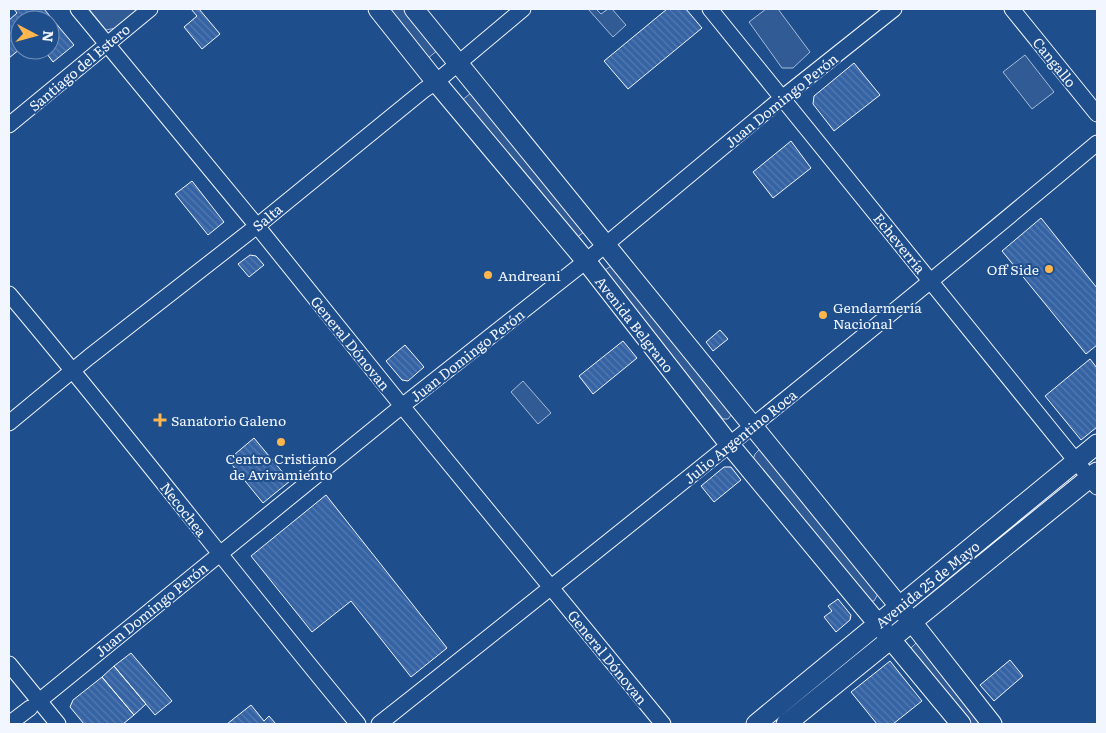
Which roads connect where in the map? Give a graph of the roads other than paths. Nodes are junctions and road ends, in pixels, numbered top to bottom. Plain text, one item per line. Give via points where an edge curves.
1 (78, 9) edge
2 (150, 9) edge
3 (378, 9) edge
4 (414, 9) edge
5 (523, 9) edge
6 (710, 9) edge
7 (894, 9) edge
8 (1012, 9) edge
9 (106, 44) junction
10 (458, 64) junction
11 (436, 82) junction
12 (782, 98) junction
13 (1097, 114) edge
14 (9, 125) edge
15 (1097, 143) edge
16 (257, 226) junction
17 (606, 245) junction
18 (586, 261) junction
19 (931, 281) junction
20 (9, 294) edge
21 (73, 370) junction
22 (402, 406) junction
23 (9, 424) edge
24 (752, 426) junction
25 (729, 444) junction
26 (1097, 444) edge
27 (1077, 462) junction
28 (1095, 479) edge
29 (220, 554) junction
30 (552, 588) junction
31 (898, 607) junction
32 (912, 622) junction
33 (879, 624) junction
34 (892, 639) junction
35 (9, 664) edge
36 (34, 704) junction
37 (9, 724) edge
38 (58, 724) edge
39 (358, 724) edge
40 (379, 724) edge
41 (663, 724) edge
42 (756, 724) edge
43 (786, 724) edge
44 (961, 724) edge
45 (992, 724) edge

1 - 9 street, General Dónovan
2 - 9 street, Santiago del Estero
3 - 11 main road, Avenida Belgrano
4 - 10 main road, Avenida Belgrano
5 - 10 street, Salta
6 - 12 street, Echeverría
7 - 12 street, Juan Domingo Perón
8 - 13 street, Cangallo
9 - 14 street, Santiago del Estero
9 - 16 street, General Dónovan
10 - 11 street, Salta
10 - 17 main road, Avenida Belgrano
11 - 16 street, Salta
11 - 18 main road, Avenida Belgrano
12 - 17 street, Juan Domingo Perón
12 - 19 street, Echeverría
15 - 19 street, Julio Argentino Roca
16 - 21 street, Salta
16 - 22 street, General Dónovan
17 - 18 street, Juan Domingo Perón
17 - 24 main road, Avenida Belgrano
18 - 22 street, Juan Domingo Perón
18 - 25 main road, Avenida Belgrano
19 - 24 street, Julio Argentino Roca
19 - 27 street, Echeverría
20 - 21 street, Necochea
21 - 23 street, Salta
21 - 29 street, Necochea
22 - 29 street, Juan Domingo Perón
22 - 30 street, General Dónovan
24 - 25 street, Julio Argentino Roca
24 - 31 main road, Avenida Belgrano
25 - 30 street, Julio Argentino Roca
25 - 33 main road, Avenida Belgrano
26 - 27 main road, Avenida 25 de Mayo
27 - 28 street, Echeverría
27 - 31 main road, Avenida 25 de Mayo
28 - 32 main road, Avenida 25 de Mayo
29 - 36 street, Juan Domingo Perón
29 - 39 street, Necochea
30 - 40 street, Julio Argentino Roca
30 - 41 street, General Dónovan
31 - 32 main road, Avenida Belgrano
31 - 33 main road, Avenida 25 de Mayo
32 - 34 main road, Avenida 25 de Mayo
32 - 45 main road, Avenida Belgrano
33 - 34 main road, Avenida Belgrano
33 - 42 main road, Avenida 25 de Mayo
34 - 43 main road, Avenida 25 de Mayo
34 - 44 main road, Avenida Belgrano
35 - 36 street
36 - 37 street, Juan Domingo Perón
36 - 38 street

